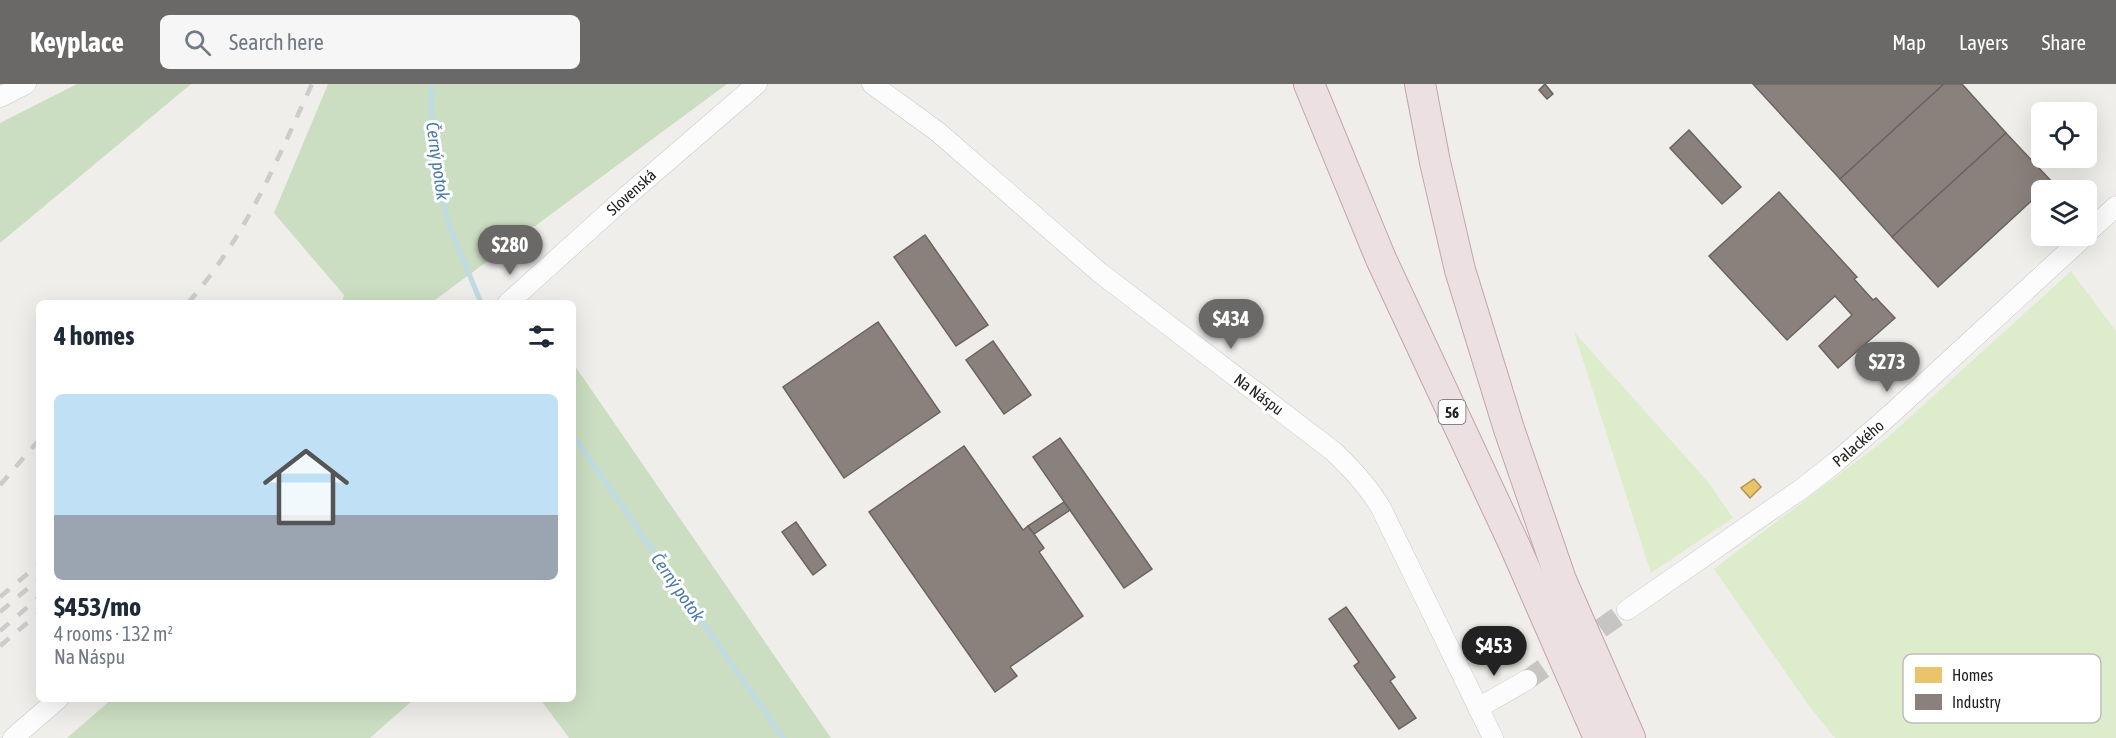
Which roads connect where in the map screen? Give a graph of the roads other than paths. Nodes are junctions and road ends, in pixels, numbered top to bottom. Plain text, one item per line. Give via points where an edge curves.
1 (26, 84) edge
2 (757, 84) edge
3 (872, 84) edge
4 (1309, 84) edge
5 (1420, 84) edge
6 (0, 97) edge
7 (2116, 206) edge
8 (2097, 224) edge
9 (2074, 246) edge
10 (511, 300) edge
11 (1627, 610) tunnel mouth
12 (1527, 680) tunnel mouth
13 (54, 702) edge
14 (1478, 708) junction
15 (13, 738) edge
16 (1493, 738) edge
17 (1599, 738) edge
18 (1630, 738) edge

1 - 6 street
2 - 10 street, Slovenská
3 - 14 street, Na Náspu via 938,132 1099,272 1345,462 1381,508
4 - 17 highway, 56 via 1386,269
5 - 18 highway via 1460,270 1506,419 1561,580
7 - 8 street, Palackého
9 - 11 street, Palackého via 1854,448
12 - 14 street
13 - 15 street
14 - 16 street, Na Náspu

